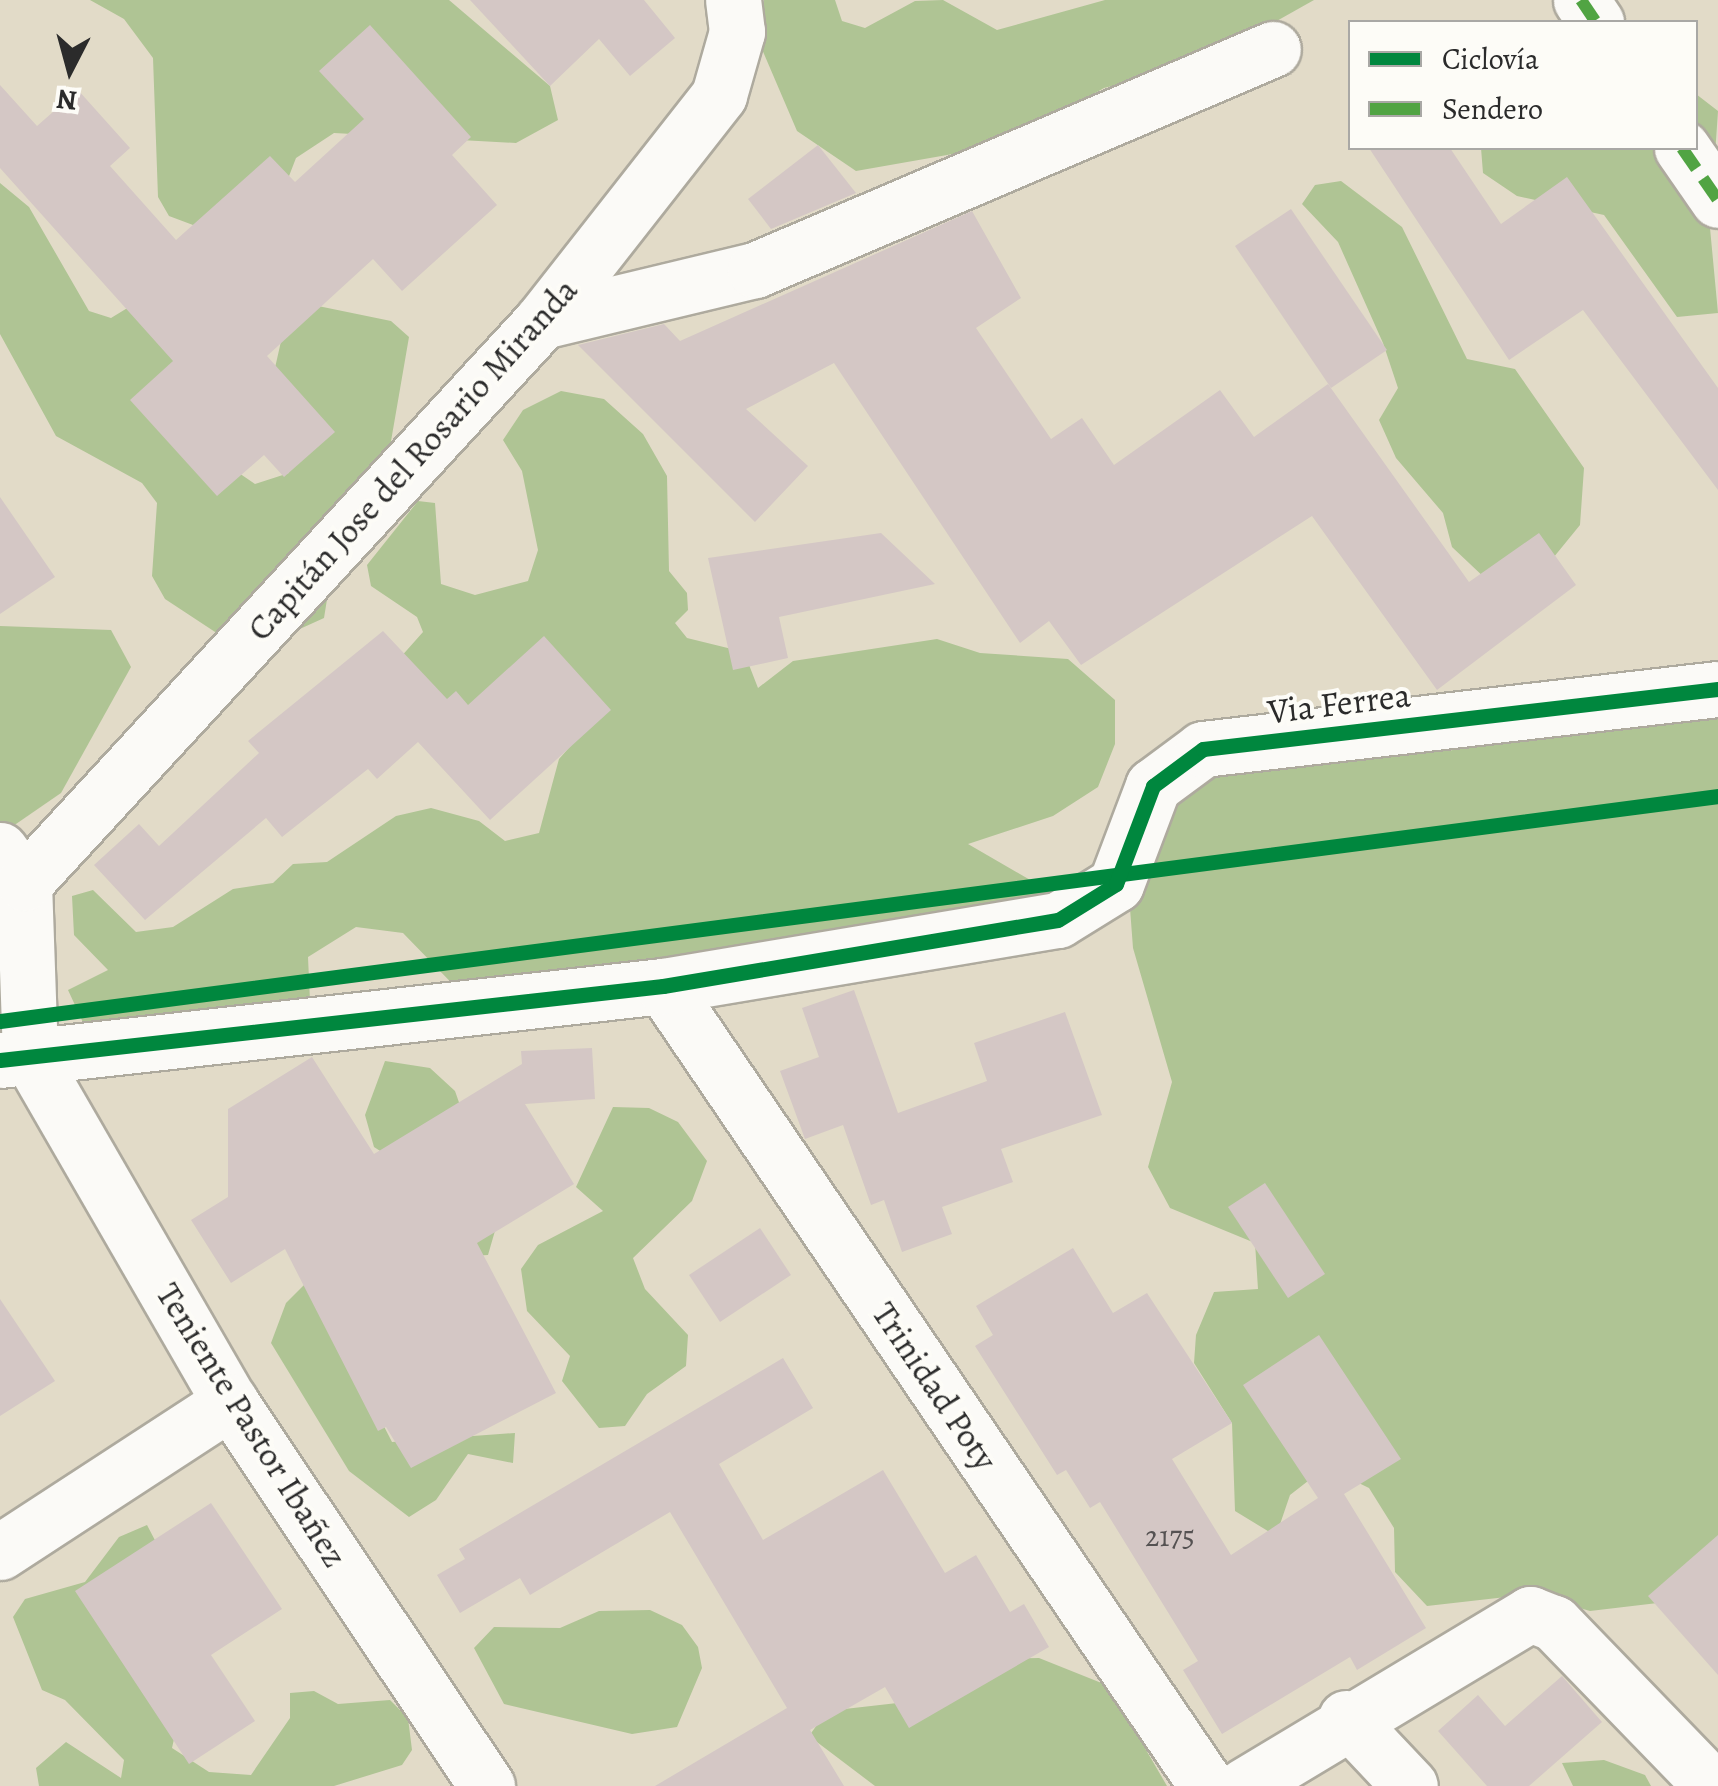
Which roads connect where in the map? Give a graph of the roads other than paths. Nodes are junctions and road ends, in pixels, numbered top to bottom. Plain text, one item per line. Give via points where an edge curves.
1 (734, 0) edge
2 (1273, 49) dead end
3 (1683, 150) edge
4 (1718, 200) edge
5 (542, 321) junction
6 (1718, 689) edge
7 (12, 867) edge
8 (664, 986) junction
9 (15, 1058) edge
10 (230, 1402) junction
11 (0, 1552) edge
12 (1346, 1718) junction
13 (487, 1786) edge
14 (1207, 1786) edge
15 (1244, 1786) edge
16 (1410, 1786) edge
17 (1712, 1786) edge

1 - 5 street, Capitán Jose del Rosario Miranda via 738,32 719,96
2 - 5 street via 755,270
3 - 4 street
5 - 7 street, Capitán Jose del Rosario Miranda
6 - 8 street, Via Ferrea via 1203,748 1154,786 1116,884 1058,920
7 - 9 street
8 - 9 street
8 - 14 street, Trinidad Poty
9 - 10 street, Teniente Pastor Ibañez
10 - 11 street
10 - 13 street, Teniente Pastor Ibañez
12 - 15 street
12 - 16 street
12 - 17 street via 1530,1614 1554,1623

